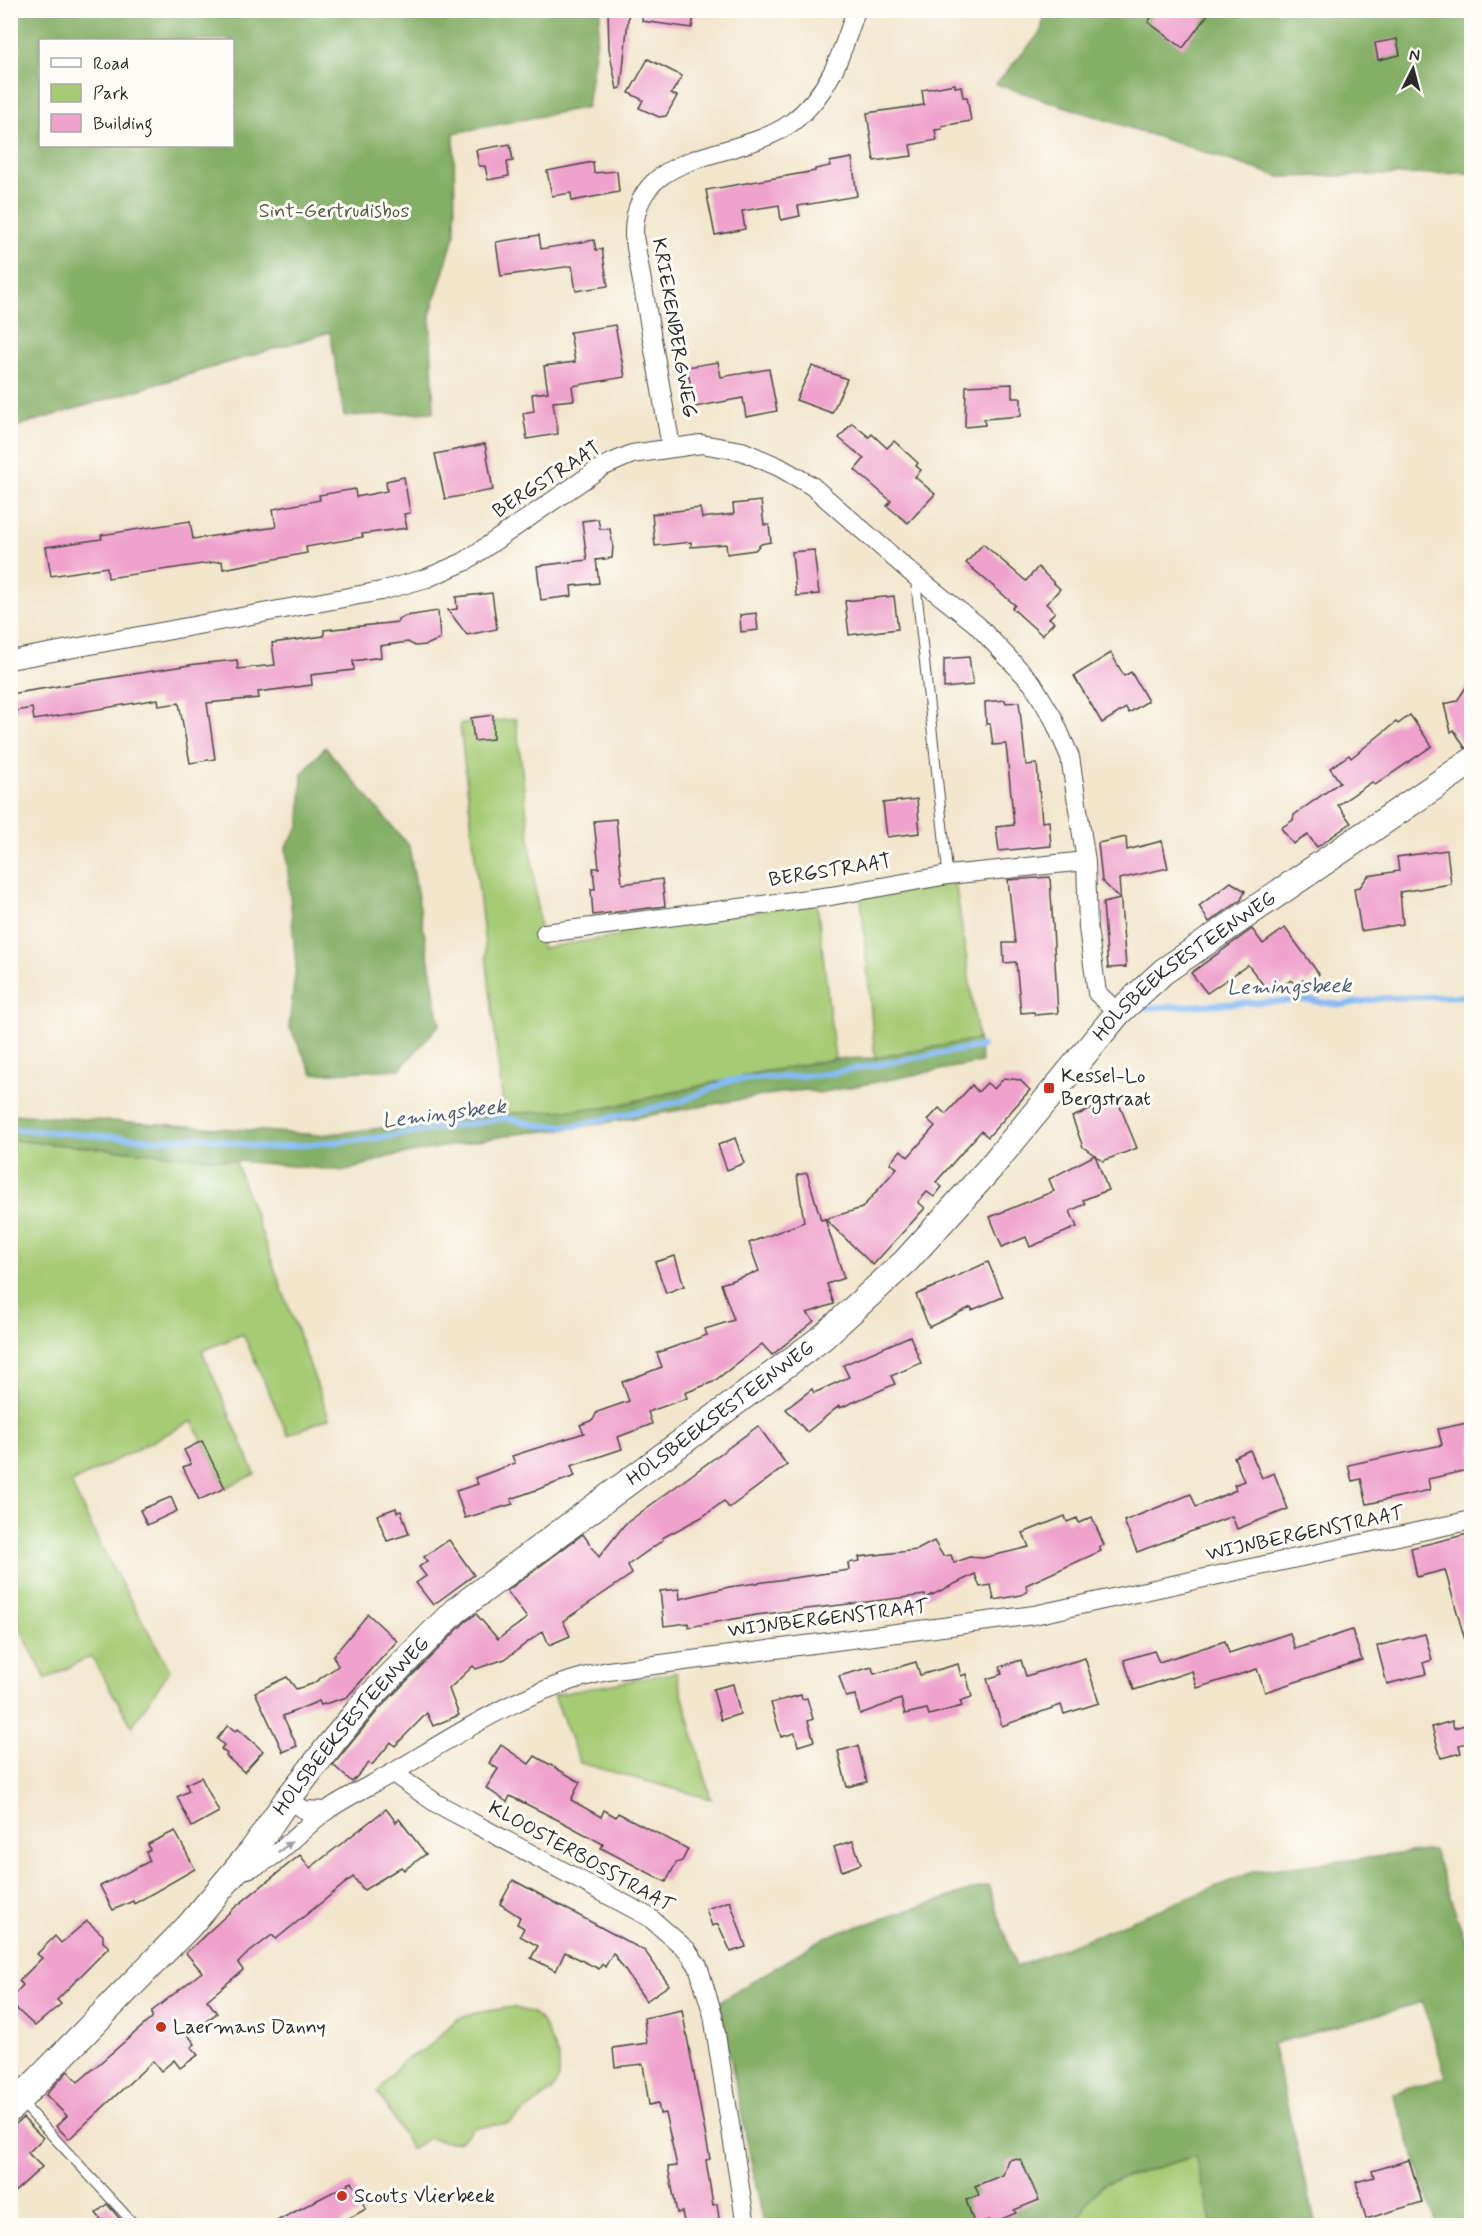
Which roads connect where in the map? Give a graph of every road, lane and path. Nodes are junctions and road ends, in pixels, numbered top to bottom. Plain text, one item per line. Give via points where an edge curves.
1 (856, 10) edge
2 (671, 447) junction
3 (915, 576) junction
4 (10, 660) edge
5 (1472, 761) edge
6 (1086, 861) junction
7 (948, 875) junction
8 (545, 933) dead end
9 (1118, 1014) junction
10 (1472, 1520) edge
11 (393, 1773) junction
12 (287, 1800) junction
13 (327, 1811) junction
14 (237, 1871) junction
15 (15, 2105) edge
16 (136, 2226) edge
17 (746, 2226) edge

1 - 2 street, KRIEKENBERGWEG via 839,63 804,113 774,133 675,166 645,192 634,236
2 - 3 street, BERGSTRAAT via 701,444 742,451 779,467 812,486
2 - 4 street, BERGSTRAAT via 632,454 602,467 477,553 427,578 381,591
3 - 6 street, BERGSTRAAT via 976,624 1032,683 1053,718 1070,757
3 - 7 lane
5 - 9 street, HOLSBEEKSESTEENWEG via 1164,971
6 - 7 street, BERGSTRAAT
6 - 9 street, BERGSTRAAT via 1088,928 1097,993
7 - 8 street, BERGSTRAAT via 831,896
9 - 12 street, HOLSBEEKSESTEENWEG via 990,1168 906,1261 823,1337 455,1611 368,1699
10 - 11 street, WIJNBERGENSTRAAT via 1034,1615 574,1678 530,1695
11 - 13 street, WIJNBERGENSTRAAT
11 - 17 street, KLOOSTERBOSSTRAAT via 436,1803 649,1917 687,1950 698,1966 713,2015
12 - 13 street via 304,1810
12 - 14 street, HOLSBEEKSESTEENWEG
14 -> 13 street, WIJNBERGENSTRAAT via 254,1869
14 - 15 street, HOLSBEEKSESTEENWEG via 189,1926
15 - 16 lane

